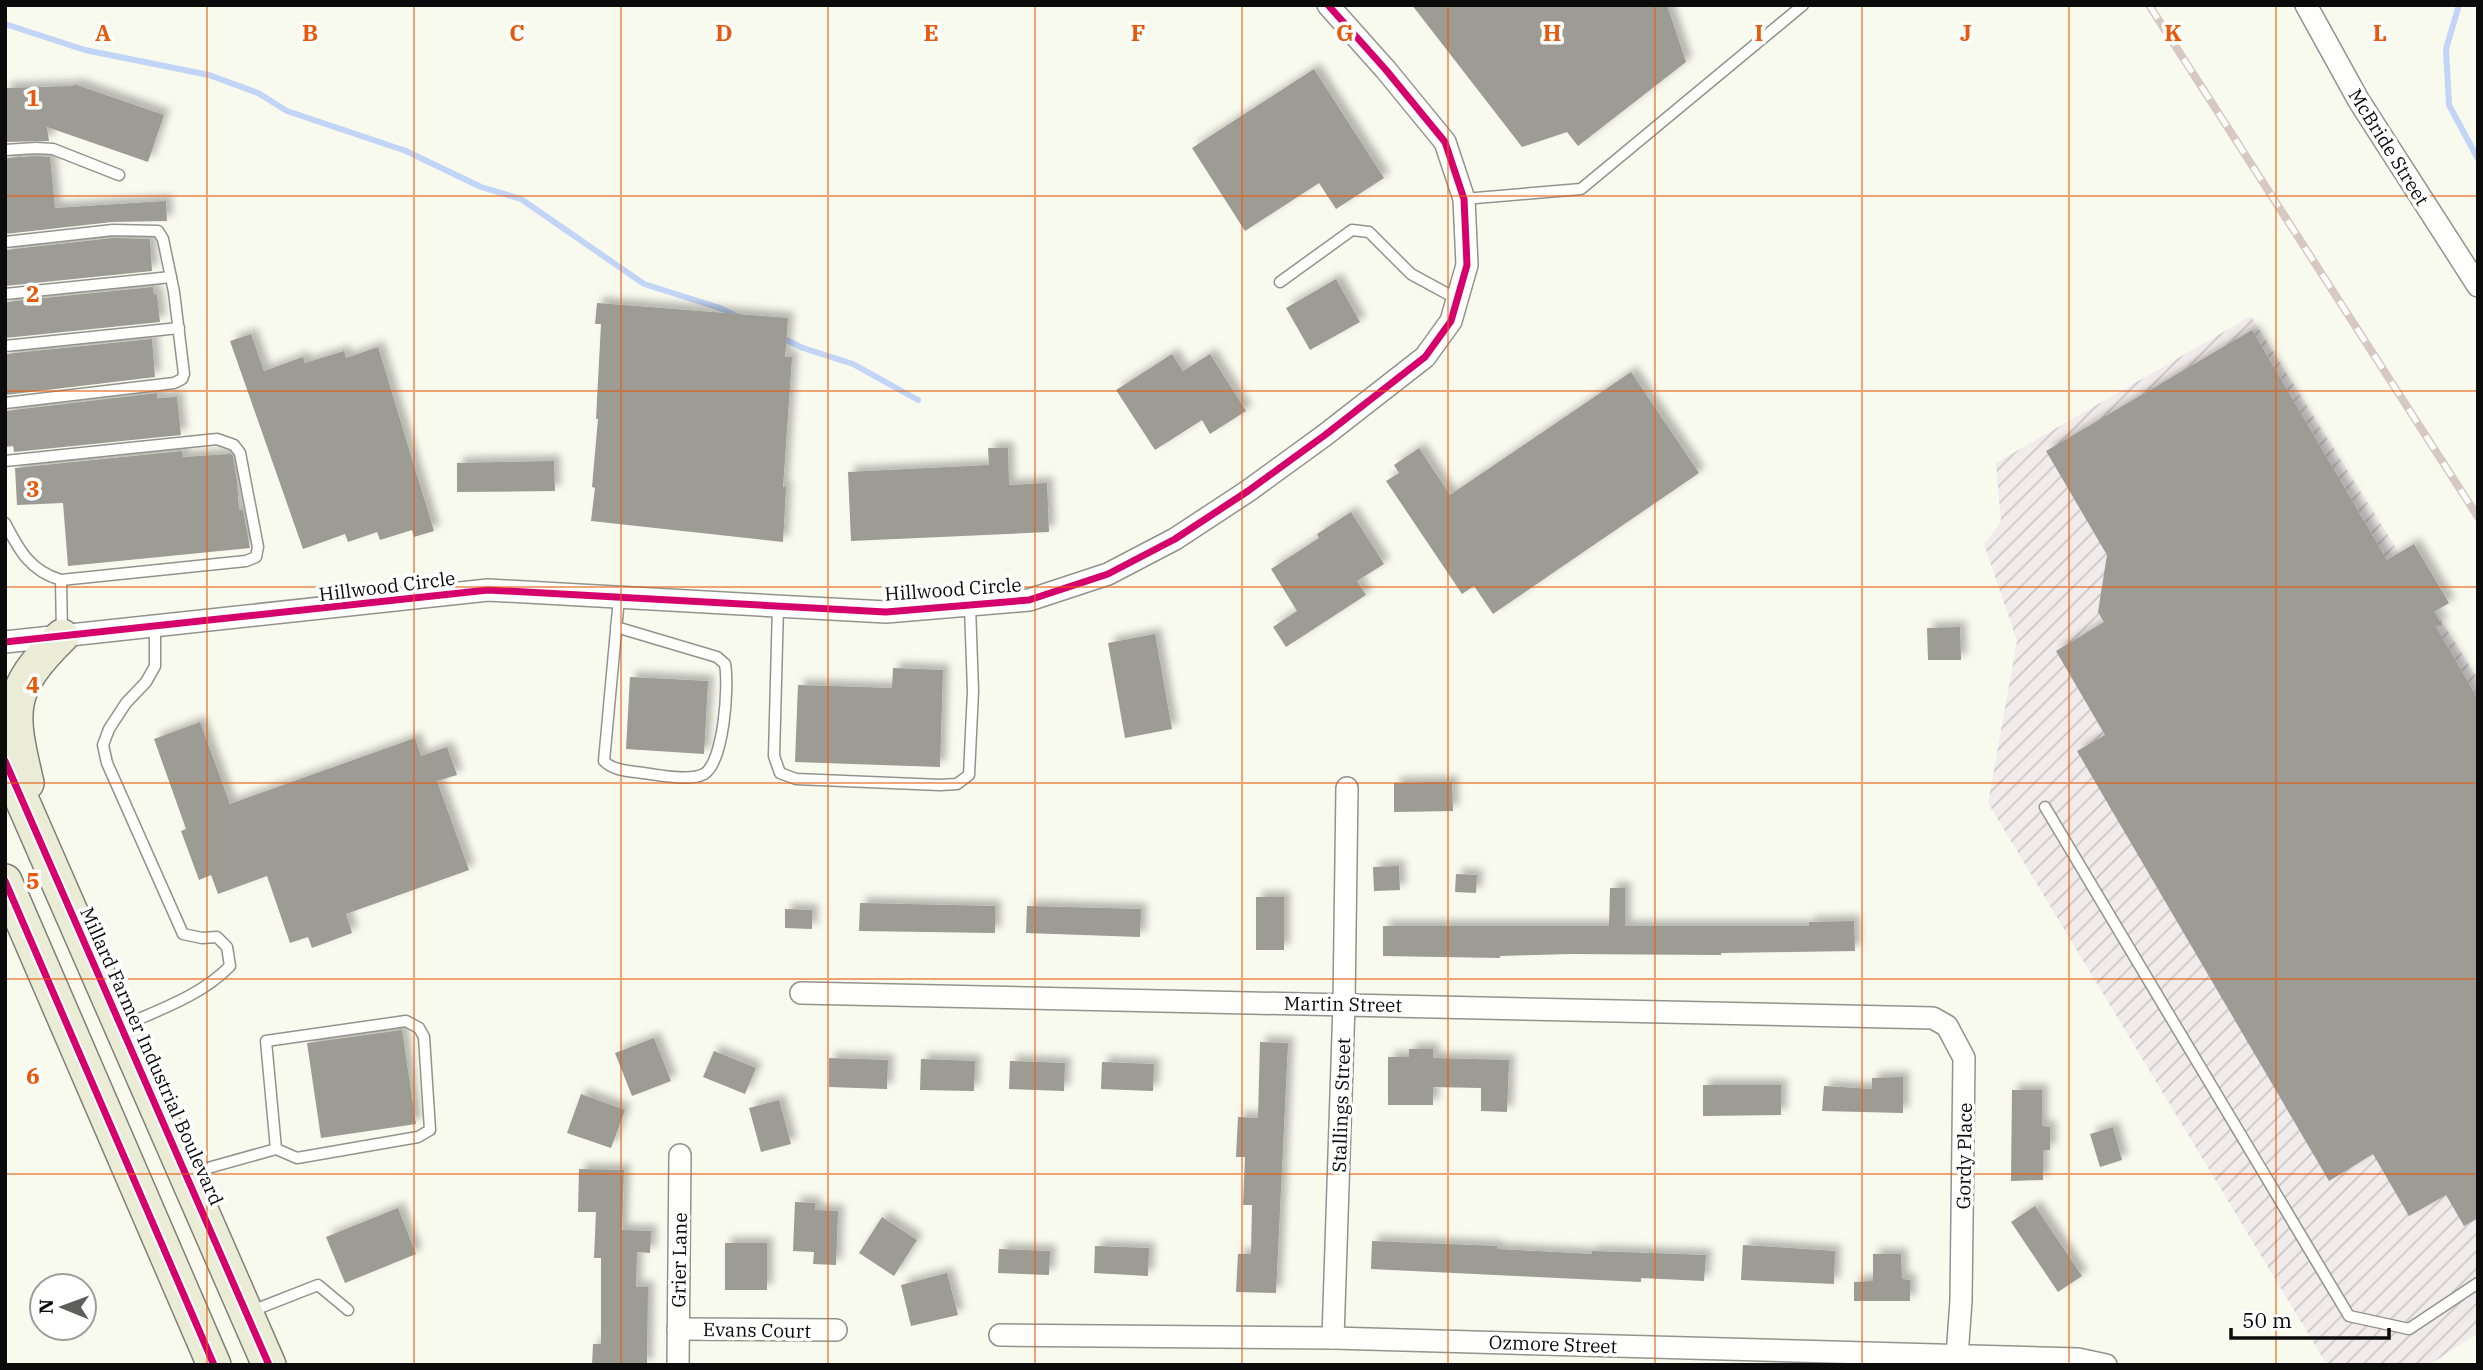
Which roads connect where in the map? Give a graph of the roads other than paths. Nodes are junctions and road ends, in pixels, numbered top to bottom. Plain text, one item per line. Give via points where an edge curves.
1 (1328, 5) edge
2 (1802, 5) edge
3 (2306, 5) edge
4 (5, 150) edge
5 (118, 175) dead end
6 (1464, 199) junction
7 (5, 242) edge
8 (171, 277) junction
9 (1280, 282) dead end
10 (2478, 286) edge
11 (5, 294) edge
12 (1457, 299) junction
13 (179, 328) junction
14 (5, 346) edge
15 (5, 403) edge
16 (5, 461) edge
17 (5, 523) edge
18 (61, 580) junction
19 (619, 598) junction
20 (970, 606) junction
21 (778, 607) junction
22 (616, 627) junction
23 (155, 628) junction
24 (62, 636) junction
25 (5, 642) edge
26 (5, 761) edge
27 (1347, 788) dead end
28 (2045, 807) dead end
29 (42, 844) junction
30 (5, 881) edge
31 (801, 993) dead end
32 (1344, 1004) junction
33 (1885, 1016) joint
34 (122, 1027) junction
35 (276, 1149) junction
36 (680, 1155) dead end
37 (187, 1174) junction
38 (2478, 1283) edge
39 (348, 1310) dead end
40 (246, 1312) junction
41 (678, 1329) junction
42 (836, 1331) dead end
43 (1000, 1335) dead end
44 (1333, 1338) junction
45 (1957, 1356) junction
46 (214, 1365) edge
47 (269, 1365) edge
48 (678, 1365) edge
49 (2106, 1365) edge

1 - 6 street, Hillwood Circle via 1445,142
2 - 6 lane via 1581,189
3 - 10 street, McBride Street via 2359,101
4 - 5 lane via 53,149
6 - 12 street, Hillwood Circle via 1467,265
7 - 8 lane via 113,230 158,230
8 - 11 lane
8 - 13 lane
9 - 12 lane via 1352,230 1369,232 1411,274
12 - 20 street, Hillwood Circle via 1451,321 1425,357 1325,435 1175,539 1108,574 1055,592 1029,600
13 - 14 lane
13 - 15 lane via 184,374 174,383
16 - 18 lane via 217,439 234,445 240,453 256,557
17 - 18 lane via 38,571
18 - 24 lane
19 - 21 street, Hillwood Circle
19 - 22 lane
19 - 23 street, Hillwood Circle via 488,590
20 - 21 street, Hillwood Circle via 886,612
20 - 21 lane via 974,691 968,775 957,784 940,785 796,779 780,773 774,755
22 - 22 lane via 604,761 610,768 662,775 704,774 715,762 722,732 725,664 717,657
23 - 24 street, Hillwood Circle
23 - 34 lane via 155,666 109,729 103,745 107,764 183,934 217,937 227,947 230,966 186,998
24 - 25 street, Hillwood Circle
24 - 29 main road via 38,659 20,688 14,712
26 - 29 main road, Millard Farmer Industrial Boulevard
27 - 32 street, Stallings Street
28 - 38 lane via 2349,1316 2409,1329
29 - 34 main road, Millard Farmer Industrial Boulevard
30 - 46 main road
31 - 32 street, Martin Street
32 - 33 street, Martin Street
32 - 44 street, Stallings Street
33 - 45 street, Gordy Place via 1933,1018 1947,1026 1965,1058
34 - 37 main road, Millard Farmer Industrial Boulevard
35 - 35 lane via 266,1041 406,1021 419,1028 424,1037 430,1130 418,1137 297,1158
35 - 37 lane
36 - 41 street, Grier Lane
37 - 40 main road, Millard Farmer Industrial Boulevard
39 - 40 lane via 318,1285
40 - 47 main road, Millard Farmer Industrial Boulevard
41 - 42 street, Evans Court
41 - 48 street, Grier Lane
43 - 44 street, Ozmore Street
44 - 45 street, Ozmore Street
45 - 49 street, Ozmore Street via 2078,1359

